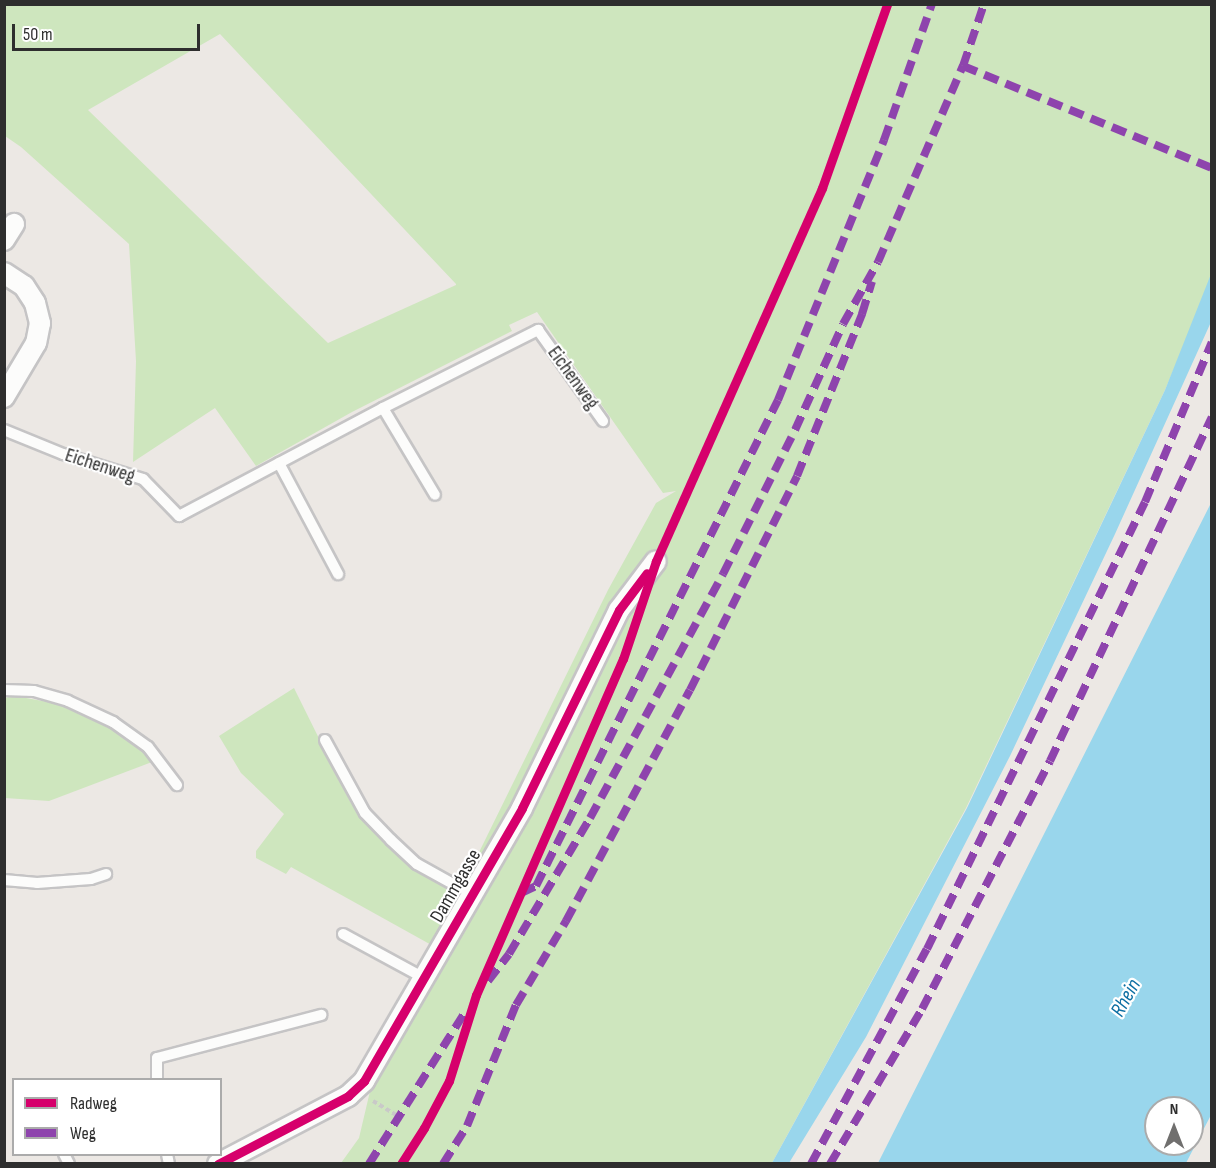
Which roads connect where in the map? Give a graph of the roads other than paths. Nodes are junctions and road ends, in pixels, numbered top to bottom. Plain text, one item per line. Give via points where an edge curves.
1 (4, 273) edge
2 (4, 397) edge
3 (383, 408) junction
4 (603, 421) dead end
5 (4, 430) edge
6 (279, 463) junction
7 (435, 495) dead end
8 (656, 561) dead end
9 (338, 574) dead end
10 (4, 690) edge
11 (325, 740) dead end
12 (177, 785) dead end
13 (106, 874) dead end
14 (4, 880) edge
15 (473, 892) junction
16 (343, 934) dead end
17 (424, 978) junction
18 (321, 1015) dead end
19 (157, 1078) edge
20 (218, 1164) edge

1 - 2 street via 24,286 35,303 40,323 36,343
3 - 4 lane, Eichenweg via 538,330
3 - 6 lane, Eichenweg
3 - 7 lane
5 - 6 lane, Eichenweg via 63,454 143,479 179,516
6 - 9 lane
8 - 15 street, Dammgasse via 619,610 522,808
10 - 12 lane via 34,691 68,701 113,722 148,747
11 - 15 lane, Dammgasse via 365,813 391,840 417,864
13 - 14 lane via 37,884
15 - 17 street, Dammgasse
16 - 17 lane
17 - 20 street, Dammgasse via 360,1085 348,1096
18 - 19 lane via 157,1058

